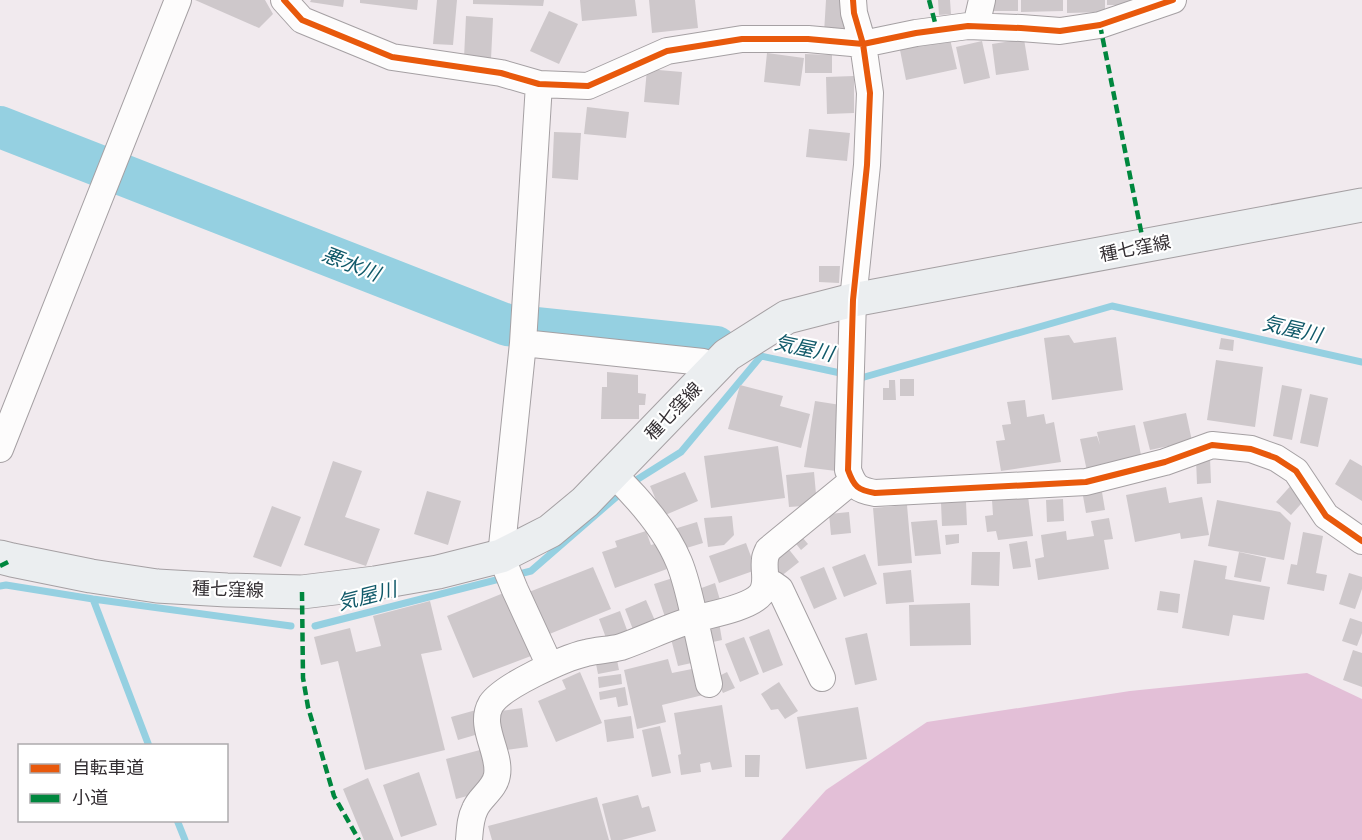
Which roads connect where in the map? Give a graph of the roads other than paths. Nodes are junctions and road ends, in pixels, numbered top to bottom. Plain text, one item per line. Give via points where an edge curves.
1 (178, 0) edge
2 (284, 0) edge
3 (853, 0) edge
4 (982, 0) edge
5 (1173, 0) edge
6 (976, 26) junction
7 (863, 44) junction
8 (539, 84) junction
9 (1362, 205) edge
10 (853, 300) junction
11 (523, 331) junction
12 (714, 369) junction
13 (0, 449) edge
14 (852, 481) junction
15 (622, 483) junction
16 (1362, 541) edge
17 (0, 557) edge
18 (508, 572) junction
19 (766, 583) junction
20 (695, 619) junction
21 (550, 666) junction
22 (822, 678) dead end
23 (710, 684) dead end
24 (469, 840) edge

1 - 13 street
2 - 8 street via 302,20 392,57 501,73
3 - 7 street
4 - 6 street
5 - 6 street via 1100,25 1060,31
6 - 7 street
7 - 8 street via 742,39 667,51 588,86
7 - 10 street via 870,93
8 - 11 street
9 - 10 main road, 種七窪線
10 - 12 main road, 種七窪線 via 787,317 727,355
10 - 14 street via 848,470
11 - 12 street via 703,362
11 - 18 street
12 - 15 main road, 種七窪線
14 - 16 street via 861,491 875,493 1086,482 1165,462 1212,445 1251,449 1296,471 1326,516
14 - 19 street via 768,550 764,560
15 - 18 main road, 種七窪線 via 585,502
15 - 20 street via 667,538 679,562
17 - 18 main road, 種七窪線 via 158,586 227,590 302,592 438,572
18 - 21 street
19 - 20 street via 756,599
19 - 22 street via 780,589
20 - 21 street via 619,648 585,653
20 - 23 street
21 - 24 street via 502,692 491,705 488,729 497,775 476,807

